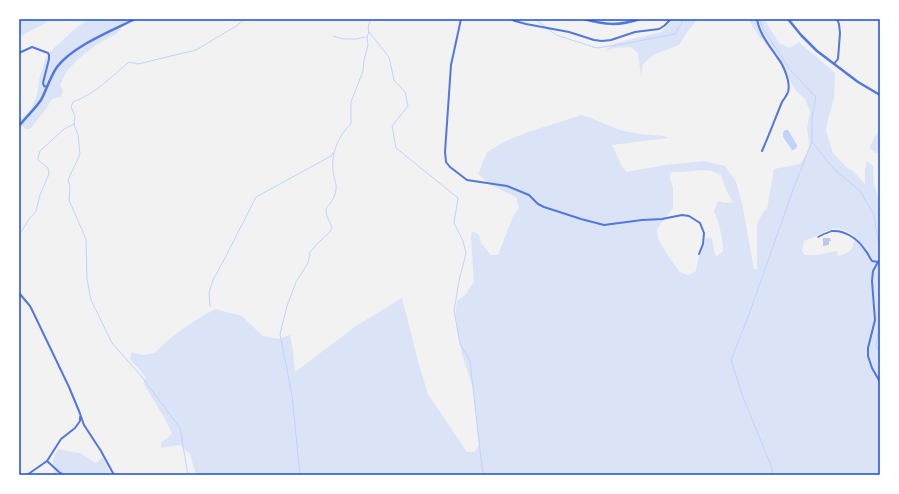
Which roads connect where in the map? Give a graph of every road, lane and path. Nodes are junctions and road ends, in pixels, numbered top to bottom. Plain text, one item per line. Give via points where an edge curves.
1 (135, 19) edge
2 (462, 19) edge
3 (511, 19) edge
4 (584, 19) edge
5 (640, 19) edge
6 (671, 19) edge
7 (756, 19) edge
8 (788, 19) edge
9 (837, 19) edge
10 (19, 53) edge
11 (834, 64) junction
12 (46, 87) junction
13 (880, 95) edge
14 (19, 126) edge
15 (762, 151) dead end
16 (832, 231) joint
17 (818, 237) dead end
18 (699, 254) dead end
19 (879, 261) edge
20 (19, 293) edge
21 (880, 382) edge
22 (81, 415) junction
23 (47, 461) junction
24 (27, 475) edge
25 (64, 475) edge
26 (114, 475) edge

1 - 12 street via 77,49 62,60
2 - 18 street via 451,65 445,152 446,162 450,167 468,180 507,186 529,195 544,207 604,224 690,216 700,223 704,233
3 - 6 street via 514,22 602,41 635,32 659,29
4 - 5 street via 610,24
7 - 15 street via 789,84
8 - 11 street via 810,45
9 - 11 street via 840,33 838,59
10 - 12 street via 32,47 48,53 43,83
11 - 13 street
12 - 14 street via 39,103
16 - 17 street
16 - 19 street via 838,230 852,237 864,247 872,261
19 - 21 street via 873,271 875,320 868,356
20 - 22 street via 30,306
22 - 23 street via 75,428 61,439
22 - 26 street via 84,425
23 - 24 street
23 - 25 street

